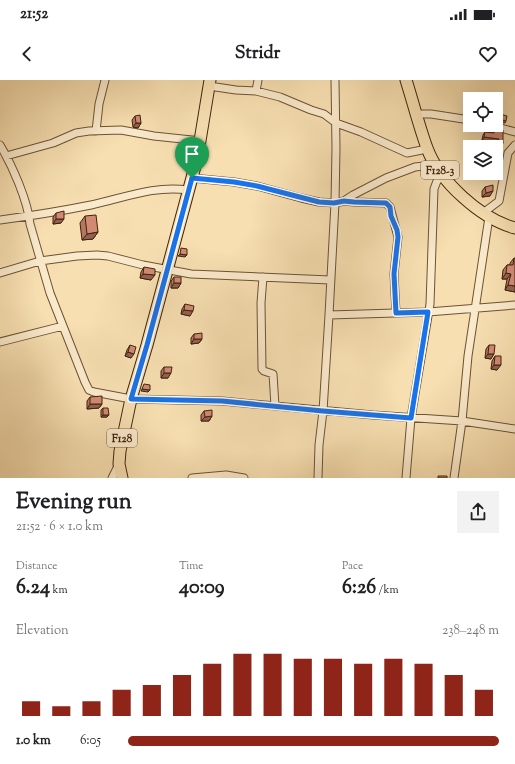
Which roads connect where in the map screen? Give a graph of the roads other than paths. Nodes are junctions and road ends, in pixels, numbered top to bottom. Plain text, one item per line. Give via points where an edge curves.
1 (105, 80) edge
2 (258, 80) edge
3 (335, 80) edge
4 (406, 80) edge
5 (210, 83) edge
6 (256, 91) junction
7 (417, 114) junction
8 (463, 119) edge
9 (336, 123) junction
10 (503, 129) edge
11 (96, 131) junction
12 (515, 132) edge
13 (201, 141) junction
14 (0, 145) edge
15 (515, 145) edge
16 (427, 149) junction
17 (6, 156) junction
18 (434, 161) junction
19 (443, 175) junction
20 (192, 178) junction
21 (188, 190) junction
22 (344, 201) junction
23 (334, 203) junction
24 (486, 215) junction
25 (29, 216) junction
26 (0, 220) edge
27 (515, 228) edge
28 (40, 261) junction
29 (167, 270) junction
30 (0, 273) edge
31 (263, 277) junction
32 (330, 280) junction
33 (515, 305) edge
34 (476, 308) junction
35 (428, 312) junction
36 (396, 313) junction
37 (329, 315) junction
38 (63, 326) junction
39 (0, 342) edge
40 (131, 399) junction
41 (274, 406) junction
42 (323, 411) junction
43 (411, 418) junction
44 (462, 421) junction
45 (515, 429) edge
46 (119, 464) junction
47 (112, 478) edge
48 (122, 478) edge
49 (192, 478) edge
50 (244, 478) edge
51 (318, 478) edge
52 (406, 478) edge
53 (454, 478) edge

1 - 11 street
2 - 6 street
3 - 9 street
4 - 7 main road, F128-3
5 - 6 street via 236,90
5 - 13 main road, F128
6 - 9 street via 280,97 324,114
7 - 8 street
7 - 16 main road, F128-3
9 - 16 street via 407,152
9 - 23 street
10 - 12 street
11 - 13 street via 121,130
11 - 17 street via 76,133
13 - 20 main road, F128
14 - 17 street
15 - 24 street via 508,153 499,201
16 - 18 main road, F128-3
17 - 25 street
18 - 19 main road, F128-3
18 - 22 street via 386,178
19 - 24 main road, F128-3 via 466,200
19 - 35 street via 437,180 434,189
20 - 21 main road, F128
20 - 23 street via 257,186 301,198
21 - 25 street via 159,189 92,205
21 - 29 main road, F128
22 - 23 street
22 - 36 street via 386,203 390,207 398,237 394,274
23 - 32 street
24 - 27 main road, F128-3
24 - 34 street
25 - 26 street
25 - 28 street
28 - 29 street via 77,256 108,256
28 - 30 street
28 - 38 street
29 - 31 street via 191,274
29 - 40 main road, F128
31 - 32 street
31 - 41 street via 262,369 274,374
32 - 37 street
33 - 34 street
34 - 35 street
34 - 44 street via 468,356
35 - 36 street
35 - 43 street
36 - 37 street
37 - 42 street
38 - 39 street
38 - 40 street via 90,390
40 - 41 street via 222,401
40 - 46 main road, F128
41 - 42 street
42 - 43 street
42 - 51 street
43 - 44 street
43 - 52 street
44 - 45 street
44 - 53 street
46 - 47 street
46 - 48 main road, F128
49 - 50 street via 226,475

